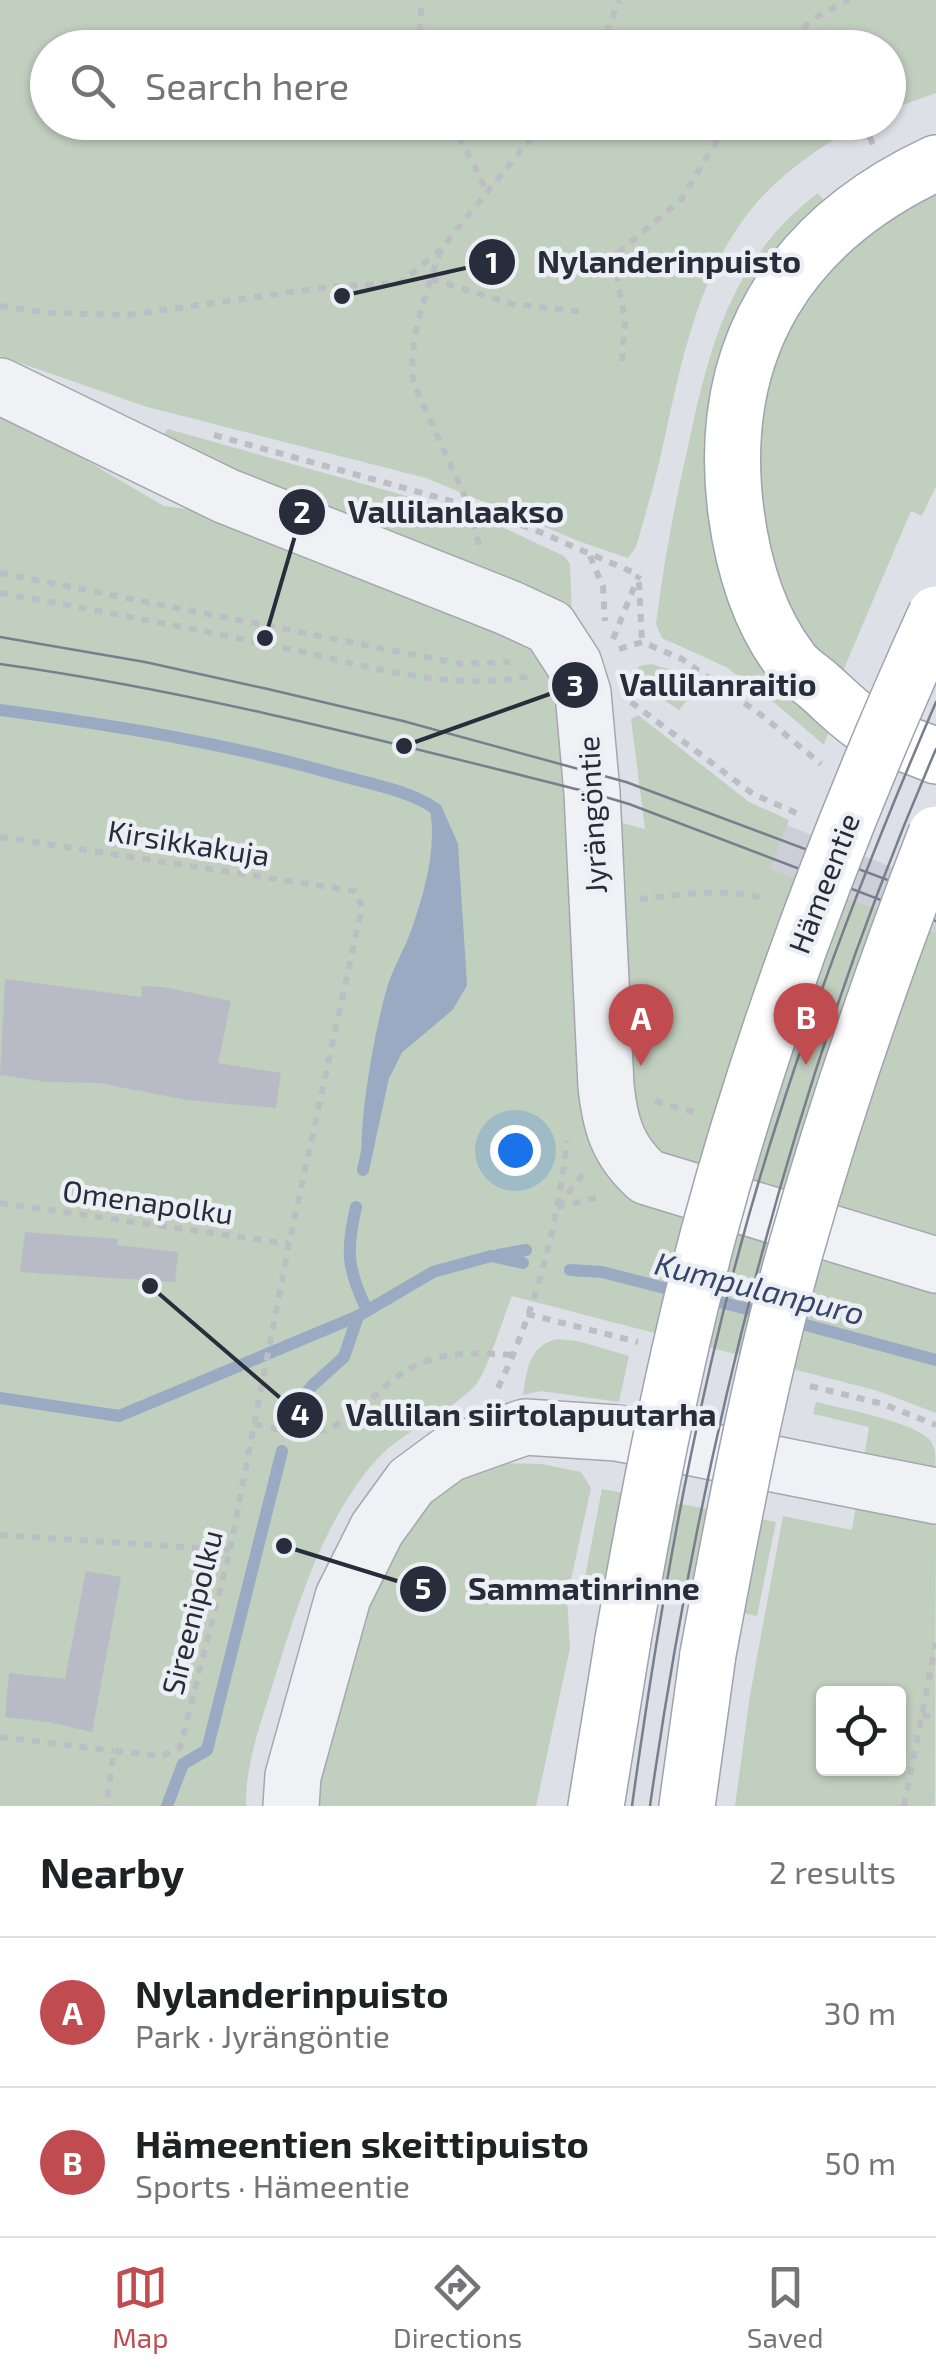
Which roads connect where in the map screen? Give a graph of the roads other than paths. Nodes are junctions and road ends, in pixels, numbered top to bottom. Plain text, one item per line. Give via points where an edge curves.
1 (936, 163) edge
2 (0, 386) edge
3 (936, 614) edge
4 (936, 756) edge
5 (936, 834) edge
6 (936, 1265) edge
7 (936, 1496) edge
8 (291, 1806) edge
9 (596, 1806) edge
10 (687, 1806) edge

1 - 4 main road via 891,184 837,225 768,306 738,390 732,442 740,548 767,622 792,664 867,727
2 - 6 street, Jyrängöntie via 226,496 550,627 590,663 583,693 609,1117 625,1154 647,1178
3 - 9 main road, Hämeentie, bridge via 850,812 745,1110 679,1354
5 - 10 main road, bridge via 880,979 795,1254 742,1480
7 - 8 street via 617,1433 525,1427 449,1454 411,1482 377,1529 343,1597 293,1776

